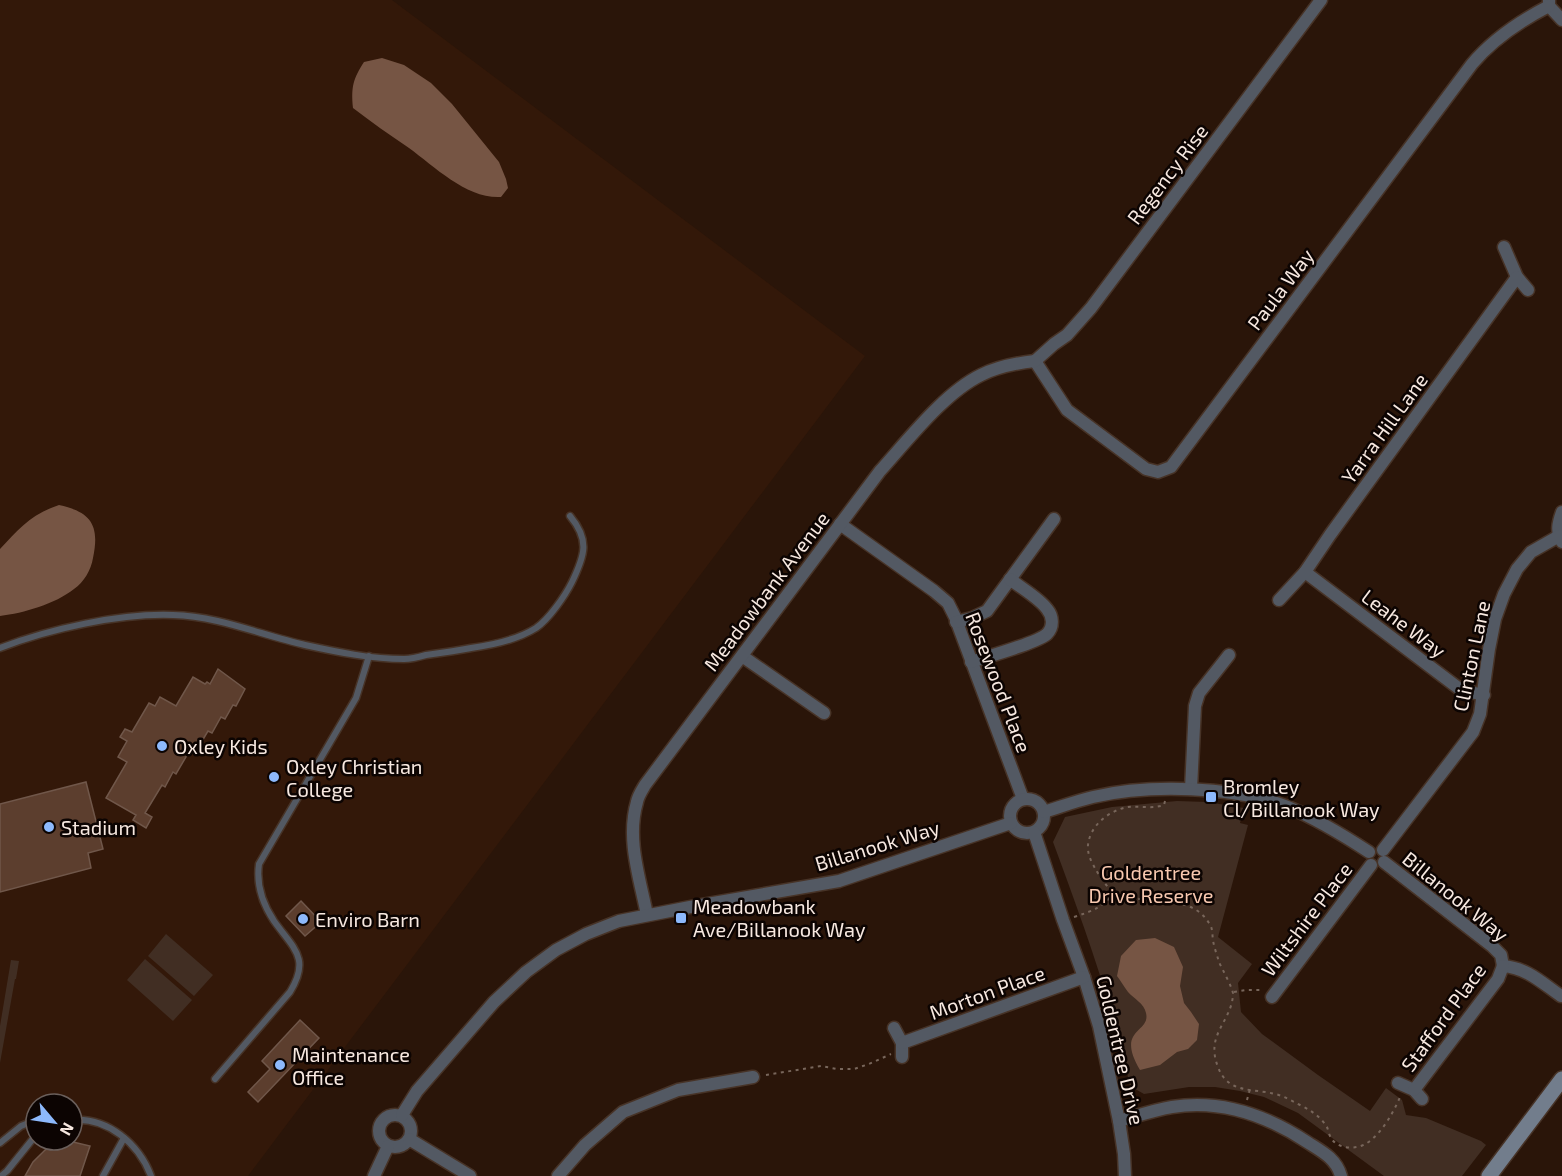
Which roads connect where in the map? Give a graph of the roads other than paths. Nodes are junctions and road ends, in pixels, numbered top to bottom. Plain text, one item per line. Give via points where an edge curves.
1 (1321, 0) edge
2 (1549, 3) edge
3 (1562, 20) edge
4 (1504, 247) dead end
5 (1517, 277) junction
6 (1528, 290) dead end
7 (1035, 361) junction
8 (1562, 512) edge
9 (570, 516) dead end
10 (1054, 519) dead end
11 (840, 524) junction
12 (1560, 539) edge
13 (1305, 572) junction
14 (1010, 579) junction
15 (1279, 600) dead end
16 (956, 622) junction
17 (0, 648) edge
18 (1228, 655) dead end
19 (369, 656) junction
20 (742, 656) junction
21 (971, 662) junction
22 (1484, 695) junction
23 (824, 713) dead end
24 (1191, 789) junction
25 (1023, 799) junction
26 (1044, 812) junction
27 (1011, 823) junction
28 (1034, 832) junction
29 (1369, 852) junction
30 (1383, 856) junction
31 (1371, 865) junction
32 (647, 915) junction
33 (1503, 966) junction
34 (1084, 977) junction
35 (1267, 993) road end
36 (1561, 996) edge
37 (894, 1028) dead end
38 (753, 1077) road end
39 (215, 1079) dead end
40 (1562, 1079) edge
41 (1409, 1089) road end
42 (402, 1115) junction
43 (84, 1121) edge
44 (1119, 1121) junction
45 (24, 1125) edge
46 (124, 1138) junction
47 (409, 1139) junction
48 (0, 1143) edge
49 (388, 1146) junction
50 (24, 1150) edge
51 (1, 1176) edge
52 (103, 1176) edge
53 (151, 1176) edge
54 (374, 1176) edge
55 (470, 1176) edge
56 (558, 1176) edge
57 (1125, 1176) edge
58 (1341, 1176) edge
59 (1489, 1176) edge

1 - 7 street, Regency Rise via 1091,309
2 - 3 street
2 - 7 street, Paula Way via 1486,48 1472,64 1171,467 1158,472 1146,469 1067,410
4 - 5 street
5 - 6 street
5 - 13 street, Yarra Hill Lane
7 - 11 street, Meadowbank Avenue via 981,374 954,391 880,471
8 - 12 street via 1558,524
9 - 19 lane via 580,528 585,546 580,567 569,589 536,627 493,645 405,659
10 - 14 street
11 - 16 street, Rosewood Place via 934,591 948,603
11 - 20 street, Meadowbank Avenue
12 - 22 street, Clinton Lane via 1531,552 1504,594 1489,649
13 - 15 street, Yarra Hill Lane
13 - 22 street, Leahe Way via 1461,690
14 - 16 street via 987,611
14 - 21 street via 1046,607 1052,625 1047,634 1035,640
16 - 21 street, Rosewood Place
17 - 19 lane via 92,622 173,615 205,618
18 - 24 street via 1199,693 1195,706
19 - 39 lane via 356,698 259,864 258,886 264,903 299,957 296,982
20 - 23 street
20 - 32 street, Meadowbank Avenue via 637,800 633,840
21 - 25 street, Rosewood Place
22 - 30 street, Clinton Lane via 1473,732
24 - 26 street via 1124,792
24 - 29 street via 1257,797 1286,806
25 - 26 street via 1039,803
25 - 27 street via 1012,808
26 - 28 street via 1041,826
27 - 28 street via 1023,833
27 - 32 street, Billanook Way via 839,881
28 - 34 street, Goldentree Drive
29 - 30 street via 1377,848
29 - 31 street via 1367,860
30 - 31 street via 1379,866
30 - 33 street, Billanook Way via 1492,946 1501,955
31 - 35 street, Wiltshire Place
32 - 42 street, Billanook Way via 586,934 526,972 460,1041
33 - 36 street, Billanook Way via 1528,972
33 - 41 street, Stafford Place via 1498,979
34 - 37 street, Morton Place via 902,1050
34 - 44 street, Goldentree Drive via 1099,1026
38 - 56 street via 678,1090 623,1112 585,1145
40 - 59 main road
42 - 47 street via 411,1126
42 - 49 street via 392,1114 381,1122 379,1135
43 - 46 lane via 104,1125
44 - 57 street, Goldentree Drive
44 - 58 street via 1191,1105 1238,1110 1274,1122 1301,1138 1329,1156 1338,1165
45 - 48 lane
46 - 52 lane
46 - 53 lane via 136,1148
47 - 49 street via 401,1146
47 - 55 street
49 - 54 street
50 - 51 lane

